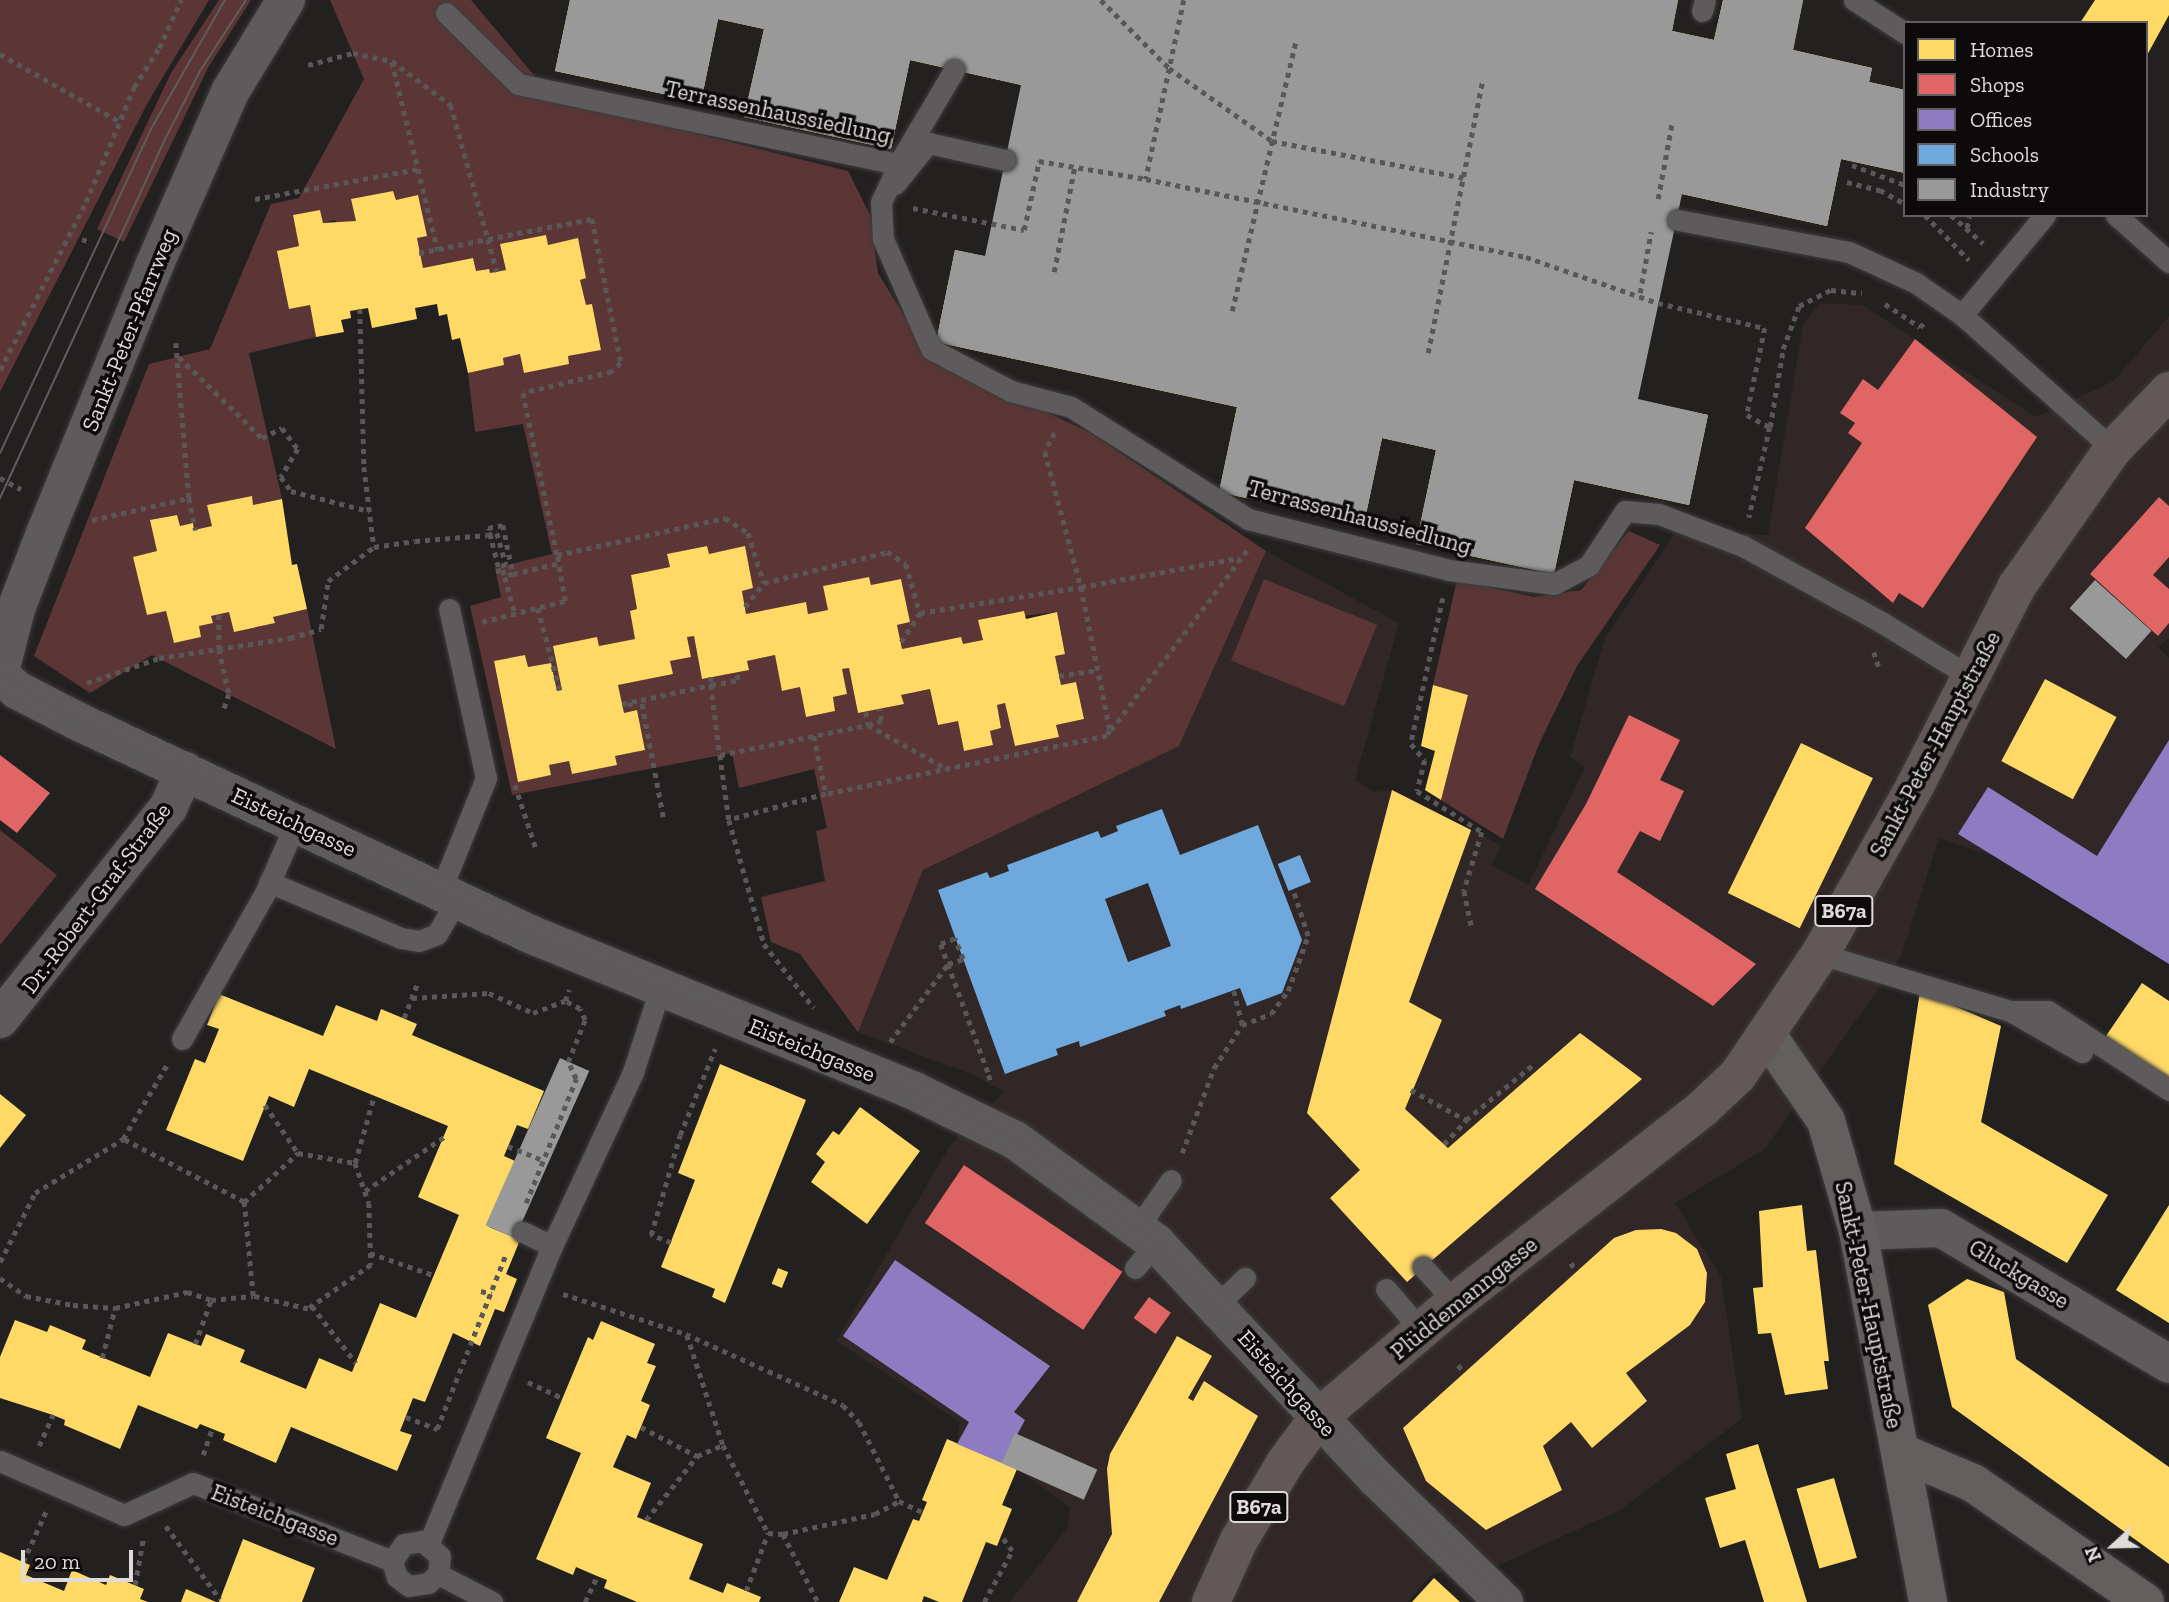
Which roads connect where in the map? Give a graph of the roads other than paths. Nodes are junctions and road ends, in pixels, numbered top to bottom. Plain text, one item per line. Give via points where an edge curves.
1 (286, 0) edge
2 (1854, 0) edge
3 (446, 12) dead end
4 (1903, 32) edge
5 (954, 70) dead end
6 (1005, 160) dead end
7 (899, 164) junction
8 (881, 202) junction
9 (2043, 217) edge
10 (2118, 217) edge
11 (1678, 220) dead end
12 (2169, 262) edge
13 (1962, 315) junction
14 (2169, 391) edge
15 (2113, 449) junction
16 (449, 610) dead end
17 (0, 673) edge
18 (1971, 677) junction
19 (185, 771) junction
20 (296, 822) junction
21 (270, 882) junction
22 (448, 896) junction
23 (1820, 954) junction
24 (660, 989) junction
25 (2010, 1011) junction
26 (0, 1019) edge
27 (1767, 1035) junction
28 (182, 1039) road end
29 (2082, 1052) dead end
30 (2169, 1090) edge
31 (1171, 1180) road end
32 (1858, 1231) junction
33 (523, 1232) dead end
34 (552, 1246) junction
35 (1143, 1246) junction
36 (1423, 1267) dead end
37 (1245, 1278) dead end
38 (1387, 1289) dead end
39 (1455, 1302) junction
40 (1217, 1305) junction
41 (1421, 1330) junction
42 (2169, 1364) edge
43 (1318, 1418) junction
44 (1900, 1452) junction
45 (0, 1461) edge
46 (429, 1543) junction
47 (392, 1561) junction
48 (438, 1574) junction
49 (398, 1592) edge
50 (492, 1602) edge
51 (1211, 1602) edge
52 (1504, 1602) edge
53 (1928, 1602) edge
54 (2145, 1602) edge

1 - 17 street, Sankt-Peter-Pfarrweg via 230,92 153,266 16,609
2 - 4 lane
3 - 7 lane, Terrassenhaussiedlung via 518,84
5 - 7 lane
6 - 8 lane via 928,143
7 - 8 lane, Terrassenhaussiedlung
8 - 18 lane, Terrassenhaussiedlung via 883,239 932,349 1011,391 1071,407 1248,519 1449,570 1555,584 1589,565 1625,511 1659,514 1743,546
9 - 13 lane
10 - 12 lane
11 - 13 lane via 1849,253 1916,283
13 - 15 lane
14 - 15 main road, Sankt-Peter-Hauptstraße / B67a
15 - 18 main road, Sankt-Peter-Hauptstraße / B67a via 2017,586
16 - 22 lane via 486,778
17 - 19 street, Eisteichgasse via 37,701
18 - 23 main road, Sankt-Peter-Hauptstraße / B67a
19 - 20 street, Eisteichgasse
19 - 26 street, Dr.-Robert-Graf-Straße via 168,808
20 - 21 lane
20 - 22 street, Eisteichgasse
21 - 22 lane via 401,938 419,941 437,934
21 - 28 lane
22 - 24 street, Eisteichgasse
23 - 25 lane
23 - 27 main road, Sankt-Peter-Hauptstraße / B67a
24 - 34 lane via 633,1072
24 - 35 street, Eisteichgasse via 914,1091 1015,1140
25 - 29 lane
25 - 30 lane via 2048,1011
27 - 32 main road, Sankt-Peter-Hauptstraße via 1826,1121
27 - 39 main road, Plüddemanngasse / B67a via 1738,1075 1703,1108
31 - 35 lane
32 - 42 street, Gluckgasse via 1941,1228
32 - 44 main road, Sankt-Peter-Hauptstraße
33 - 34 lane
34 - 46 lane
35 - 40 street, Eisteichgasse
36 - 39 lane
37 - 40 lane
38 - 41 lane
39 - 41 main road, Plüddemanngasse / B67a
40 - 43 street, Eisteichgasse
41 - 43 main road, Plüddemanngasse / B67a
43 - 51 main road, Plüddemanngasse / B67a via 1239,1540
43 - 52 street, Eisteichgasse
44 - 53 main road, Sankt-Peter-Hauptstraße
44 - 54 main road via 1973,1483
45 - 47 lane, Eisteichgasse via 124,1515 193,1483
46 - 47 lane via 404,1544
46 - 48 lane via 440,1556
47 - 49 lane
48 - 49 lane
48 - 50 lane

